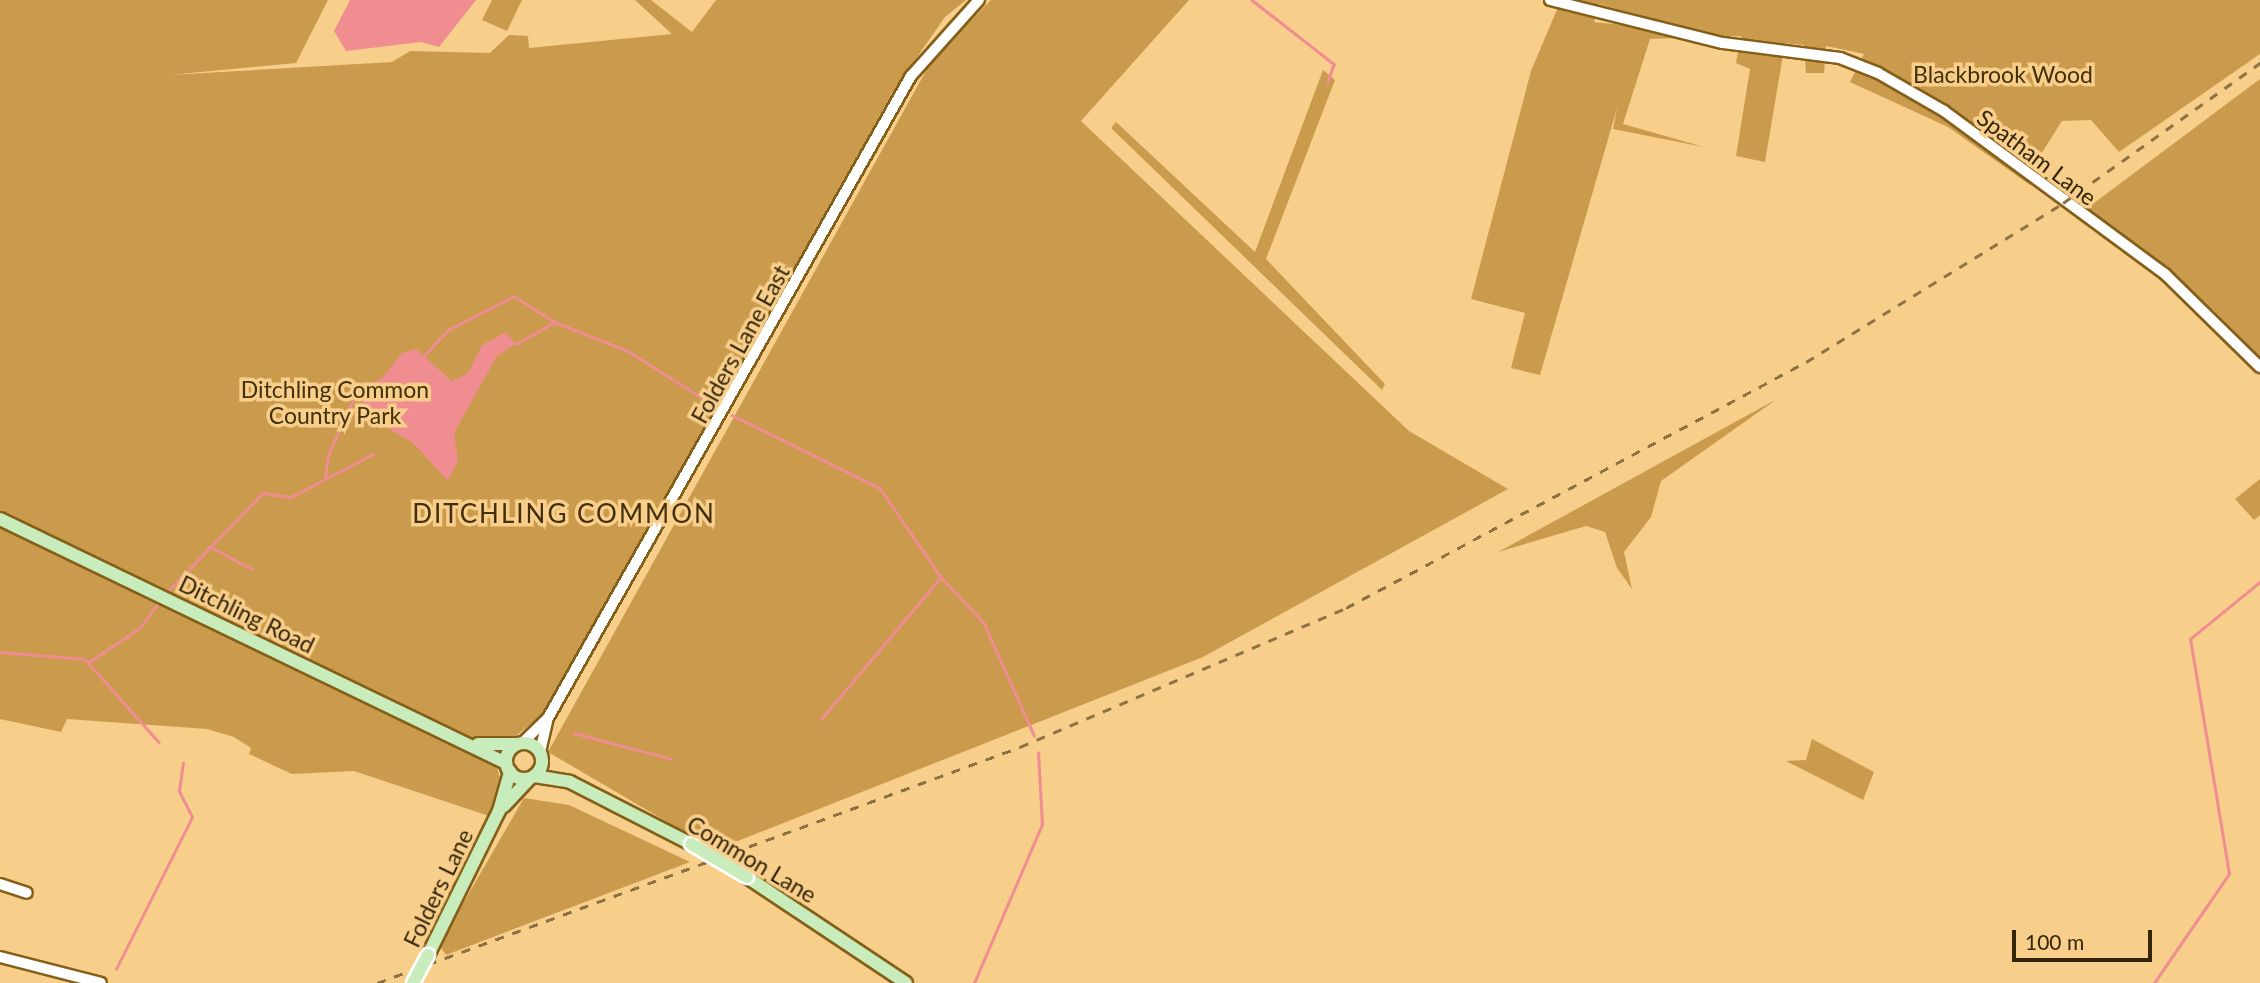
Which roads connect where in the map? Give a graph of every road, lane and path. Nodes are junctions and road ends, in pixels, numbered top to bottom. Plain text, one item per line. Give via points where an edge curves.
1 (979, 0) edge
2 (1550, 0) edge
3 (2260, 367) edge
4 (0, 519) edge
5 (548, 718) junction
6 (520, 743) junction
7 (477, 744) junction
8 (541, 754) junction
9 (508, 767) junction
10 (532, 777) junction
11 (570, 782) junction
12 (499, 811) junction
13 (0, 884) edge
14 (27, 893) dead end
15 (0, 957) edge
16 (99, 983) edge
17 (413, 983) edge
18 (906, 983) edge

1 - 5 street, Folders Lane East via 911,76
2 - 3 street, Spatham Lane via 1723,43 1840,58 1878,73 1944,111 2165,274
4 - 7 main road, Ditchling Road
5 - 6 street, Folders Lane East
5 - 8 street, Folders Lane East
6 - 7 main road, Ditchling Road
6 - 8 main road, Common Lane
6 - 9 main road, Folders Lane
7 - 9 main road, Ditchling Road
8 - 10 main road
8 - 11 main road, Common Lane
9 - 10 main road, Ditchling Road
9 - 12 main road, Folders Lane
10 - 11 main road, Common Lane
10 - 12 main road, Folders Lane
11 - 18 main road, Common Lane, bridge via 747,877
12 - 17 main road, Folders Lane, bridge
13 - 14 street
15 - 16 street

